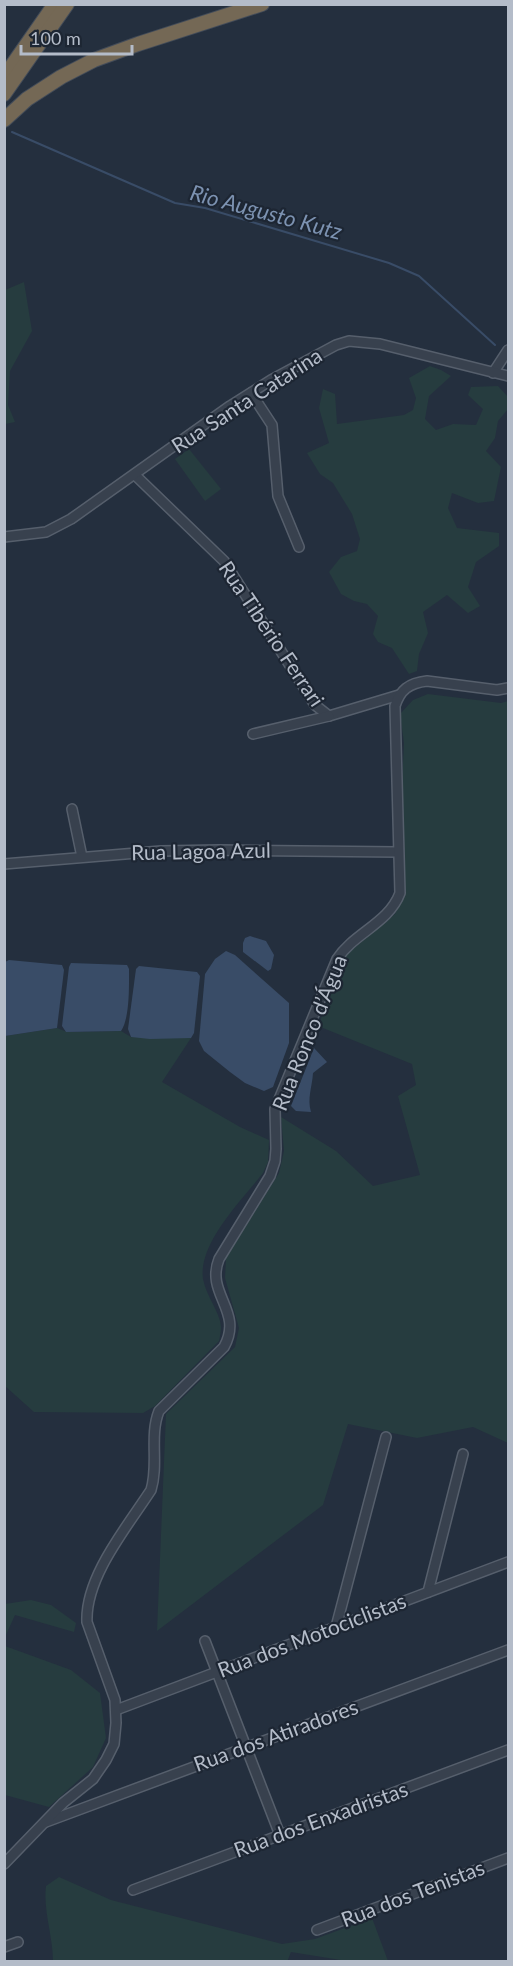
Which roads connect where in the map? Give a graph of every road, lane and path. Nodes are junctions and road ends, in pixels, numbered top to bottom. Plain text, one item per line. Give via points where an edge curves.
1 (55, 4) edge
2 (67, 4) edge
3 (262, 4) edge
4 (4, 78) edge
5 (4, 94) edge
6 (4, 120) edge
7 (508, 350) edge
8 (493, 373) junction
9 (508, 375) edge
10 (251, 393) junction
11 (135, 475) junction
12 (4, 537) edge
13 (299, 547) dead end
14 (508, 688) edge
15 (399, 695) junction
16 (329, 716) junction
17 (253, 734) dead end
18 (72, 809) dead end
19 (398, 852) junction
20 (82, 857) junction
21 (4, 864) edge
22 (386, 1437) dead end
23 (463, 1454) dead end
24 (508, 1562) edge
25 (428, 1592) junction
26 (336, 1627) junction
27 (205, 1641) dead end
28 (508, 1650) edge
29 (217, 1672) junction
30 (116, 1710) junction
31 (246, 1748) junction
32 (508, 1750) edge
33 (43, 1823) junction
34 (280, 1835) junction
35 (508, 1857) edge
36 (4, 1864) edge
37 (133, 1890) dead end
38 (317, 1930) dead end
39 (18, 1942) dead end
40 (4, 1947) edge

1 - 4 highway
2 - 5 highway
3 - 6 highway via 94,60 27,99
7 - 8 street
8 - 9 street, Rua Santa Catarina
8 - 10 street, Rua Santa Catarina via 380,344 349,341 315,355
10 - 11 street, Rua Santa Catarina
10 - 13 street via 273,425 278,495
11 - 12 street, Rua Santa Catarina via 80,514 46,532
11 - 16 street, Rua Tibério Ferrari via 224,561 315,705
14 - 15 street via 427,681 407,686
15 - 16 street, Rua Tibério Ferrari
15 - 19 street, Rua Ronco d’Água via 395,706
16 - 17 street
18 - 20 street
19 - 20 street, Rua Lagoa Azul via 219,850
19 - 30 street, Rua Ronco d’Água via 400,892 396,902 337,959 275,1109 276,1149 270,1176 215,1267 216,1282 231,1322 228,1339 159,1411 155,1420 151,1490 94,1583 87,1622
20 - 21 street, Rua Lagoa Azul
22 - 26 street
23 - 25 street
24 - 25 street, Rua dos Motociclistas
25 - 26 street, Rua dos Motociclistas
26 - 29 street, Rua dos Motociclistas
27 - 29 street
28 - 31 street, Rua dos Atiradores
29 - 30 street, Rua dos Motociclistas
29 - 31 street
30 - 33 street, Rua Ronco d’Água via 114,1744 106,1760 93,1779
31 - 33 street, Rua dos Atiradores
31 - 34 street
32 - 34 street, Rua dos Enxadristas
33 - 36 street, Rua Ronco d’Água
34 - 37 street, Rua dos Enxadristas
35 - 38 street, Rua dos Tenistas
39 - 40 street

